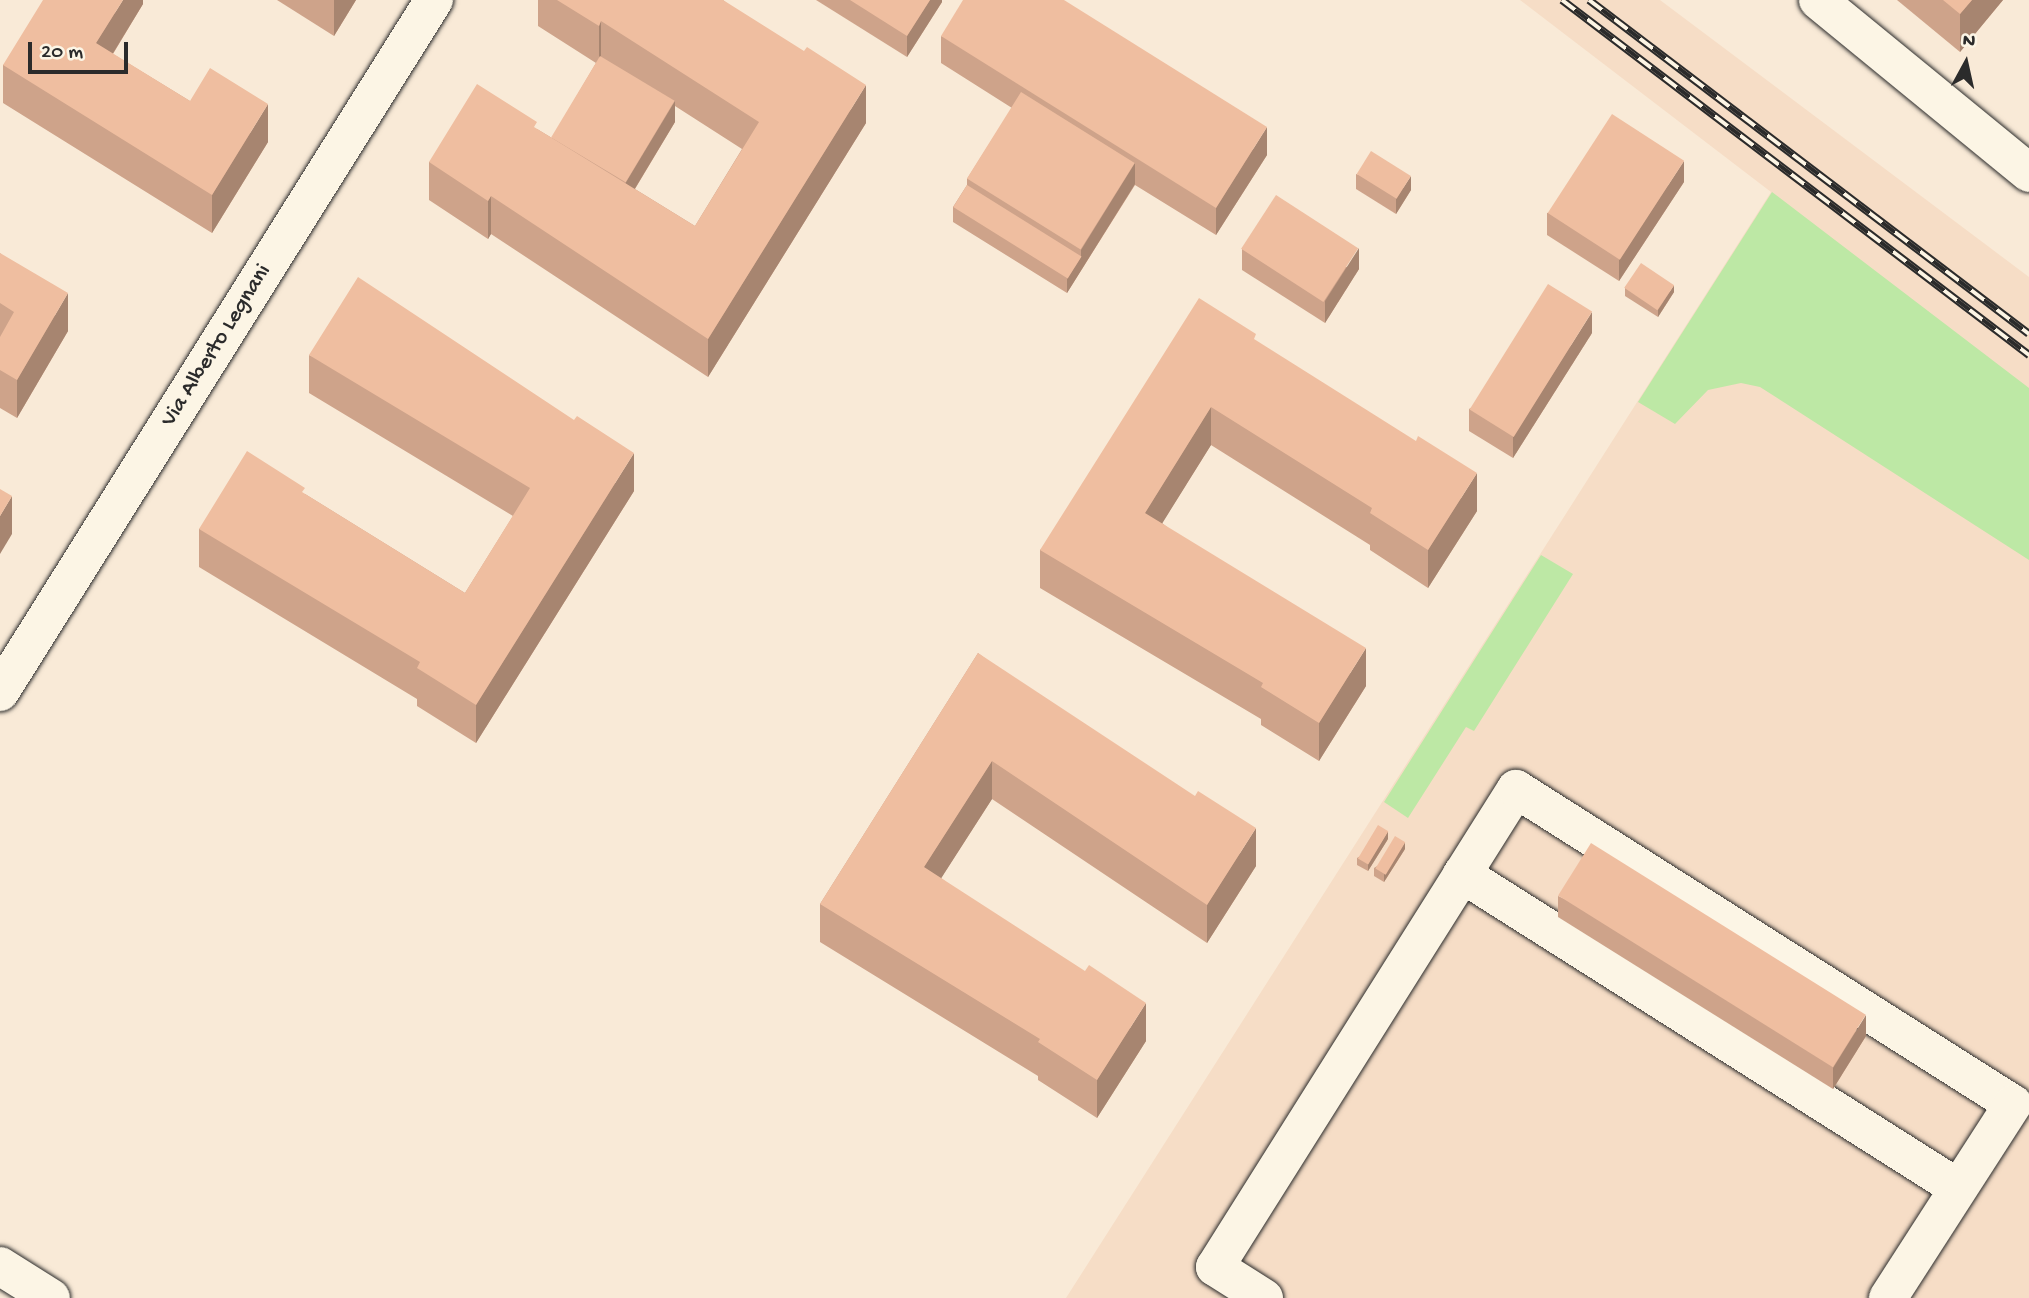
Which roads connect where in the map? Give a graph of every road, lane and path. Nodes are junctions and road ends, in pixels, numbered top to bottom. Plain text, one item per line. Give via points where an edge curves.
1 (434, 0) edge
2 (1818, 0) edge
3 (2029, 173) edge
4 (0, 692) edge
5 (1462, 874) junction
6 (1958, 1188) junction
7 (0, 1266) edge
8 (51, 1298) edge
9 (1264, 1298) edge
10 (1888, 1298) edge

1 - 4 street, Via Alberto Legnani
2 - 3 street
5 - 6 street
5 - 6 street via 1516,789 1721,918 2013,1104
5 - 9 street via 1214,1267
6 - 10 street
7 - 8 street

